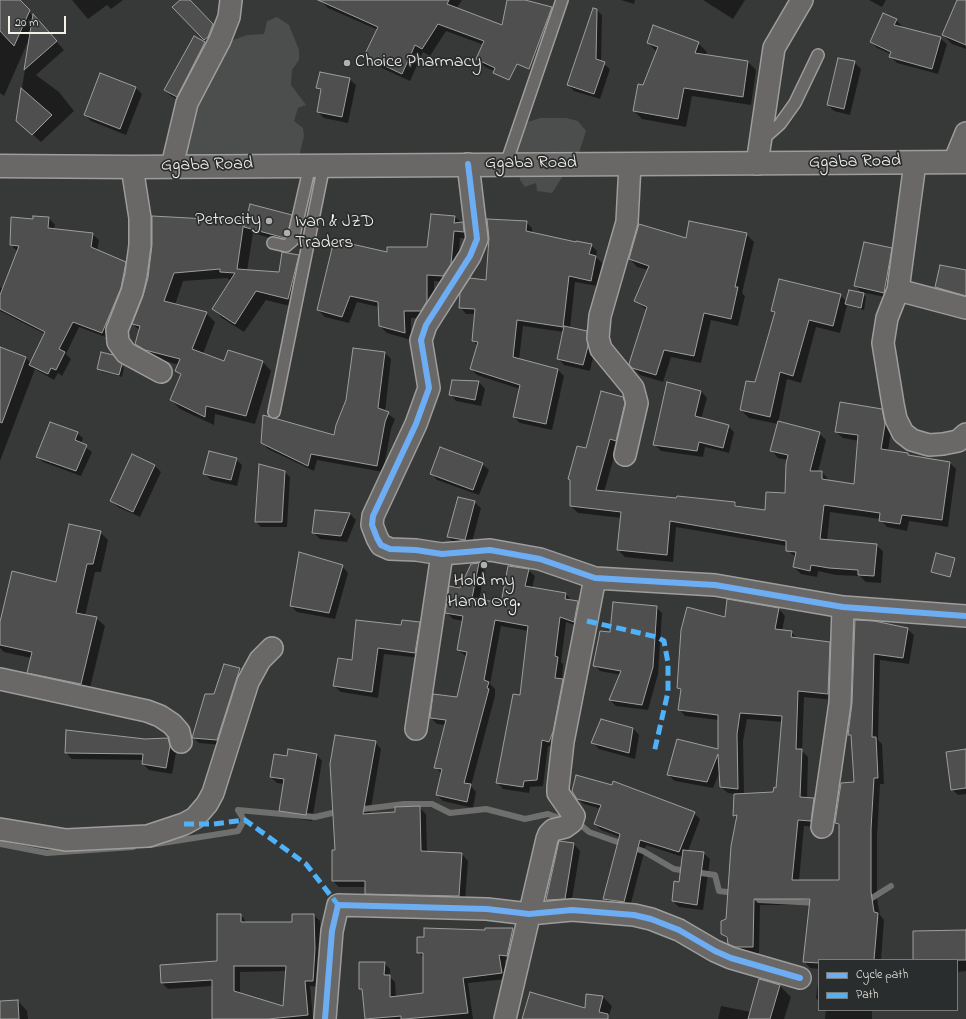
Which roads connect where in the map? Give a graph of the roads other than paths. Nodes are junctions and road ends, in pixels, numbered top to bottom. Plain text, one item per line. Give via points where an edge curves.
1 (231, 0) edge
2 (562, 0) edge
3 (802, 0) edge
4 (818, 55) dead end
5 (966, 133) edge
6 (761, 140) junction
7 (915, 162) junction
8 (960, 162) edge
9 (468, 164) junction
10 (506, 164) junction
11 (630, 164) junction
12 (757, 164) junction
13 (317, 165) junction
14 (0, 166) edge
15 (172, 166) junction
16 (132, 167) junction
17 (273, 243) dead end
18 (898, 290) junction
19 (966, 308) edge
20 (161, 372) dead end
21 (274, 412) dead end
22 (966, 434) edge
23 (625, 455) dead end
24 (442, 554) junction
25 (595, 578) junction
26 (843, 608) junction
27 (966, 616) edge
28 (272, 648) dead end
29 (0, 679) edge
30 (416, 729) dead end
31 (182, 742) dead end
32 (822, 827) dead end
33 (0, 829) edge
34 (529, 914) junction
35 (800, 978) dead end
36 (325, 1019) edge
37 (505, 1019) edge

1 - 15 street via 229,17 220,40 187,102
2 - 10 lane
3 - 6 street via 774,48
4 - 6 lane via 795,102 780,124
5 - 8 street
6 - 12 street
7 - 8 main road, Ggaba Road
7 - 12 main road, Ggaba Road
7 - 18 street
9 - 10 main road, Ggaba Road
9 - 13 main road, Ggaba Road
9 - 24 street via 478,239 426,325 420,340 429,388 426,400 373,516 372,525 381,545 390,549
10 - 11 main road, Ggaba Road
11 - 12 main road, Ggaba Road
11 - 23 street via 627,222 600,316 598,338 601,349 633,388 638,403
13 - 15 main road, Ggaba Road
13 - 17 lane via 293,240 286,246
13 - 21 lane
14 - 16 main road, Ggaba Road
15 - 16 main road, Ggaba Road
16 - 20 street via 140,218 140,245 132,292 116,330 118,342 126,353
18 - 19 street
18 - 22 street via 887,318 883,343 896,419 903,433 912,440 929,445 958,441
24 - 25 street via 490,550 540,559
24 - 30 street
25 - 26 street via 715,585
25 - 34 street via 558,787 558,793 574,816 568,825 549,834
26 - 27 street
26 - 32 street via 840,703
28 - 33 street via 260,660 248,682 213,793 195,818 148,836 66,840
29 - 31 street via 147,711 172,724 179,732
34 - 35 street via 572,910 645,918 679,930 731,958
34 - 36 street via 487,909 338,905 332,931
34 - 37 street

